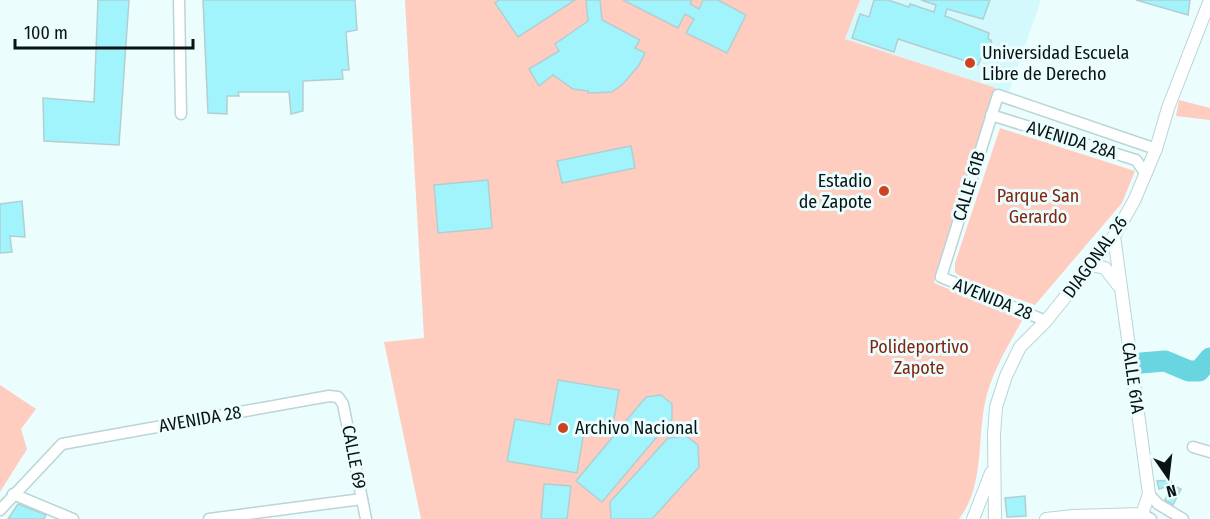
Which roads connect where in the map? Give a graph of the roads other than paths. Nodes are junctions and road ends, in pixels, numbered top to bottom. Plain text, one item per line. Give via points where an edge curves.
1 (179, 0) edge
2 (1207, 3) edge
3 (998, 95) joint
4 (181, 114) dead end
5 (991, 115) junction
6 (1156, 149) junction
7 (1146, 174) junction
8 (1114, 236) junction
9 (1091, 265) junction
10 (941, 277) joint
11 (1120, 288) junction
12 (1046, 321) junction
13 (338, 397) joint
14 (1193, 447) dead end
15 (1210, 452) edge
16 (994, 463) junction
17 (13, 494) junction
18 (1149, 494) junction
19 (363, 499) junction
20 (0, 510) edge
21 (1144, 517) edge
22 (73, 519) edge
23 (209, 519) edge
24 (366, 519) edge
25 (973, 519) edge
26 (995, 519) edge
27 (1046, 519) edge
28 (1183, 519) edge

1 - 4 street
2 - 6 street, DIAGONAL 26
3 - 5 street, CALLE 61B
3 - 6 street, AVENIDA 28A
5 - 7 street, AVENIDA 28A via 1136,160
5 - 10 street, CALLE 61B
6 - 7 street, DIAGONAL 26
7 - 8 street, DIAGONAL 26
8 - 9 street, DIAGONAL 26
8 - 11 street, CALLE 61A
9 - 11 street via 1105,268
9 - 12 street, DIAGONAL 26
10 - 12 street, AVENIDA 28
11 - 18 street, CALLE 61A
12 - 16 street, DIAGONAL 26 via 1020,347 1006,376 996,407
13 - 17 street, AVENIDA 28 via 62,444
13 - 19 street, CALLE 69 via 343,404
14 - 15 street
16 - 25 street, DIAGONAL 26
16 - 26 street, DIAGONAL 26
17 - 20 street
17 - 22 street
18 - 21 street, CALLE 61A
18 - 28 street
19 - 23 street
19 - 24 street, CALLE 69
21 - 27 street via 1085,515

